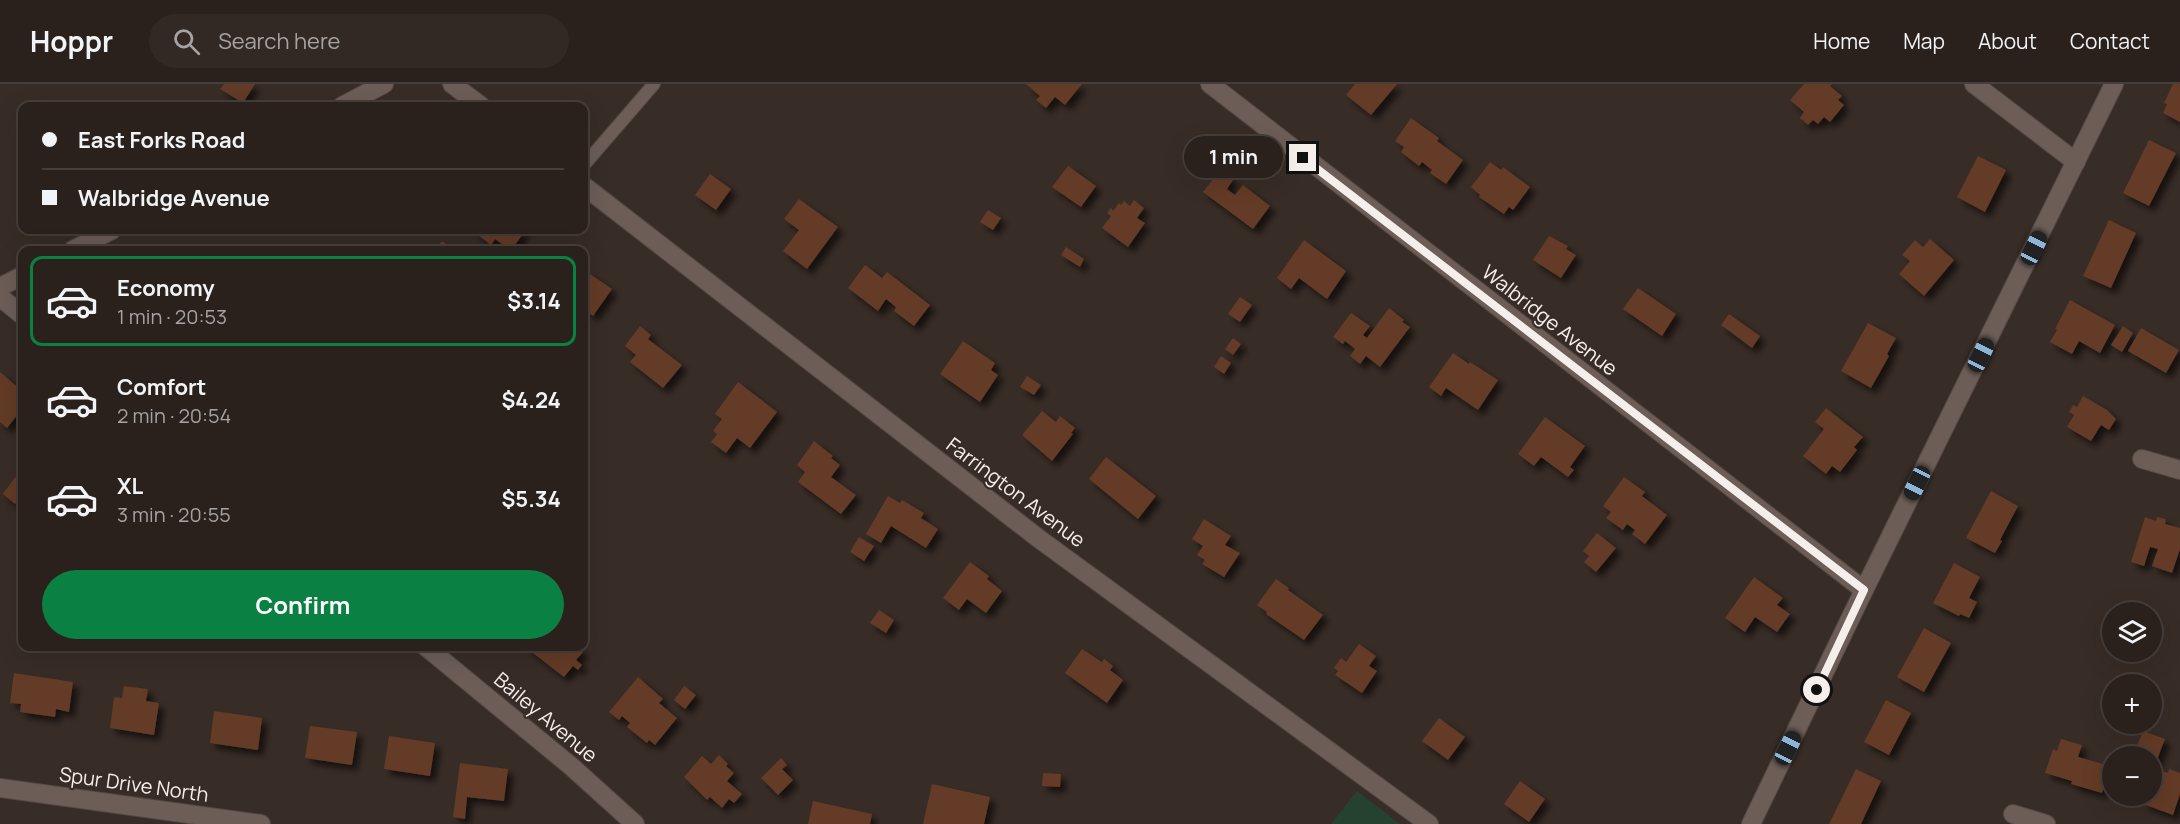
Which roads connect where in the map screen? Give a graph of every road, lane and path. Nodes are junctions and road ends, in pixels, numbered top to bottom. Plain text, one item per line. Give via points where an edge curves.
1 (384, 84) edge
2 (452, 84) edge
3 (654, 84) edge
4 (1210, 84) edge
5 (1974, 84) edge
6 (2114, 84) edge
7 (350, 102) edge
8 (476, 102) edge
9 (588, 160) edge
10 (2076, 162) junction
11 (588, 189) edge
12 (104, 234) edge
13 (81, 246) edge
14 (18, 278) edge
15 (0, 287) edge
16 (0, 297) edge
17 (18, 312) edge
18 (2142, 459) dead end
19 (2180, 471) edge
20 (1864, 590) junction
21 (431, 651) edge
22 (0, 788) edge
23 (2013, 813) dead end
24 (261, 824) edge
25 (636, 824) edge
26 (1429, 824) edge
27 (1751, 824) edge
28 (2046, 824) edge

1 - 7 street
2 - 8 street
3 - 9 lane
4 - 20 street, Walbridge Avenue
5 - 10 street
6 - 10 street
10 - 20 street
11 - 26 street, Farrington Avenue via 1038,538
12 - 13 street
14 - 15 street
16 - 17 street
18 - 19 street
20 - 27 street
21 - 25 street, Bailey Avenue
22 - 24 street, Spur Drive North
23 - 28 street

